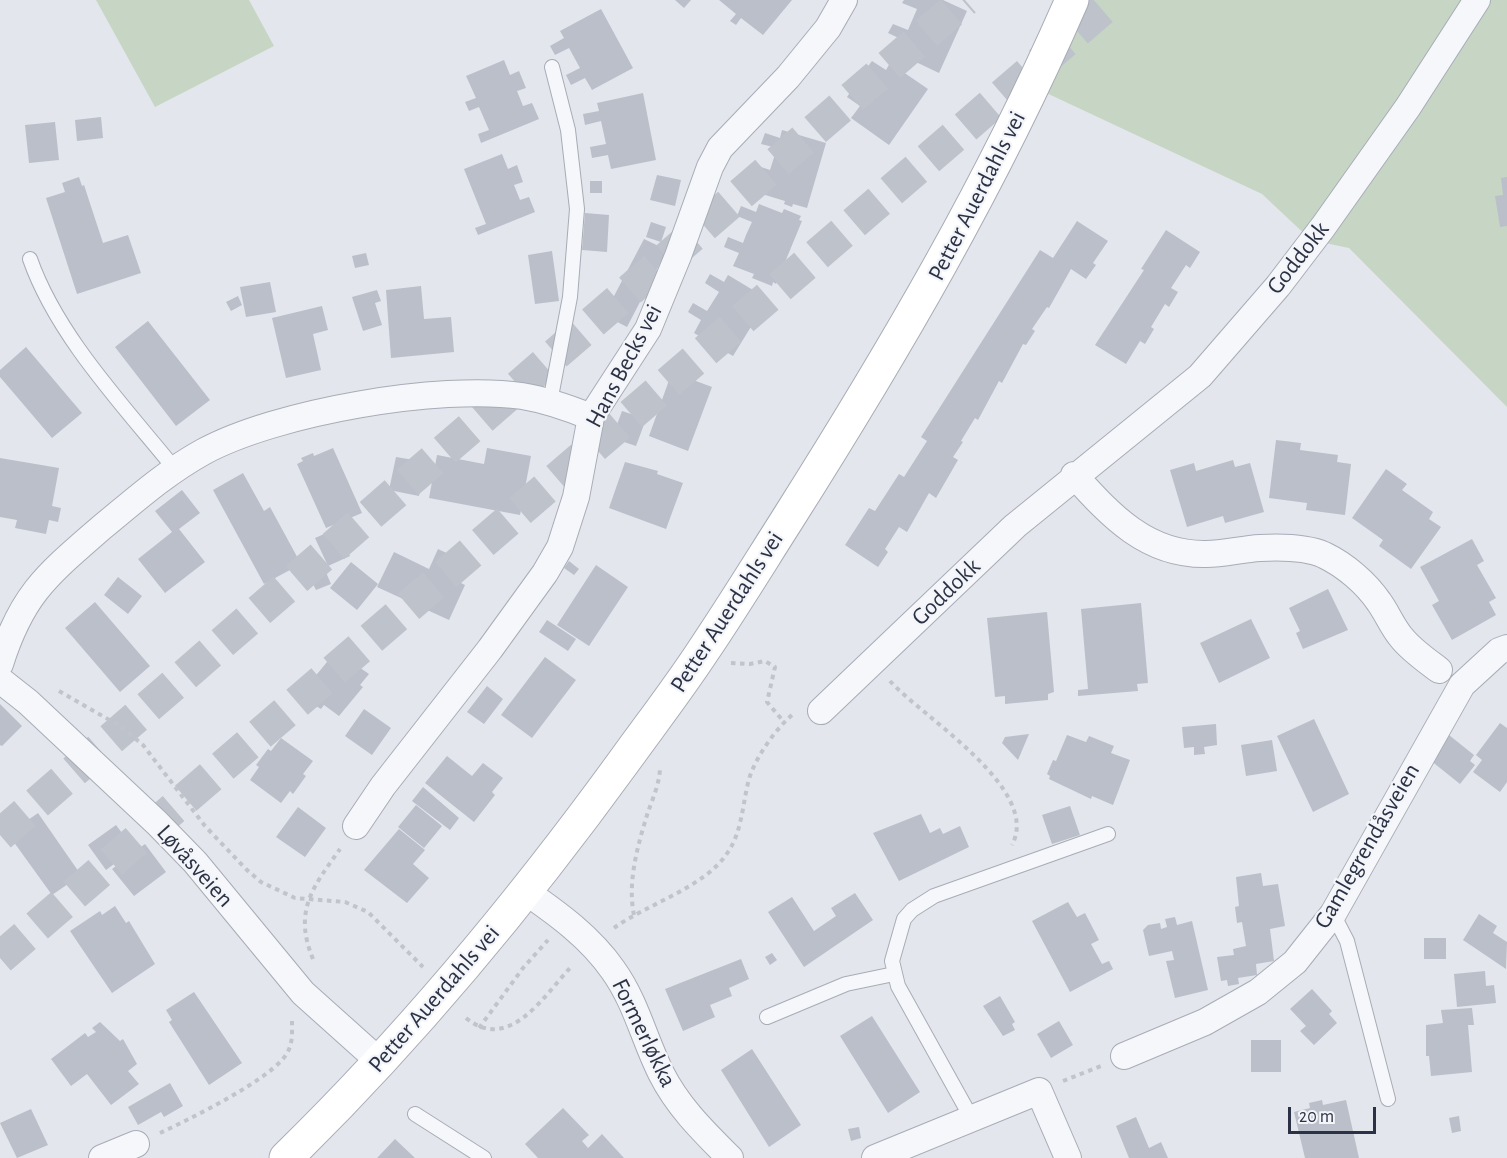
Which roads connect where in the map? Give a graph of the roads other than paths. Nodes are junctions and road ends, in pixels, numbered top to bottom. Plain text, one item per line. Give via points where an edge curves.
1 (844, 0) edge
2 (1072, 0) edge
3 (1477, 0) edge
4 (552, 67) dead end
5 (30, 259) dead end
6 (550, 402) junction
7 (591, 417) junction
8 (174, 468) junction
9 (1074, 475) junction
10 (1507, 648) edge
11 (0, 664) edge
12 (1439, 670) dead end
13 (0, 680) edge
14 (811, 709) road end
15 (356, 826) road end
16 (1108, 834) dead end
17 (525, 891) junction
18 (1333, 914) junction
19 (894, 974) junction
20 (767, 1017) dead end
21 (1124, 1056) road end
22 (380, 1062) junction
23 (1388, 1099) dead end
24 (415, 1114) dead end
25 (972, 1119) junction
26 (136, 1144) road end
27 (102, 1158) edge
28 (286, 1158) edge
29 (484, 1158) edge
30 (730, 1158) edge
31 (875, 1158) edge
32 (1068, 1158) edge

1 - 7 street, Hans Becks vei via 810,51 720,147 648,328
2 - 17 street, Petter Auerdahls vei via 992,171 878,377 703,652
3 - 9 street, Goddokk via 1372,160 1278,286 1183,392
4 - 6 lane via 568,130 577,208 570,297
5 - 8 lane via 54,312 112,393
6 - 7 street
6 - 8 street via 462,392 352,407 236,437
7 - 15 street, Hans Becks vei via 576,497 560,546 545,573
8 - 11 street via 65,559 37,588 21,609
9 - 12 street via 1107,511 1156,546 1178,553 1208,555 1270,548 1321,554 1340,564 1365,585 1403,639
9 - 14 street, Goddokk via 1015,526 873,663
10 - 18 street, Gamlegrendåsveien via 1462,685
13 - 22 street, Løvåsveien via 100,769 195,862 303,993
16 - 19 lane via 934,896 912,910 894,946
17 - 22 street, Petter Auerdahls vei
17 - 30 street, Formerløkka via 582,934 614,970 671,1090 695,1123
18 - 21 street, Gamlegrendåsveien via 1295,962 1258,992 1205,1022
18 - 23 lane via 1347,941
19 - 20 lane via 846,984
19 - 25 lane
22 - 28 street, Petter Auerdahls vei
24 - 29 lane
25 - 31 street
25 - 32 street via 1039,1091
26 - 27 street

